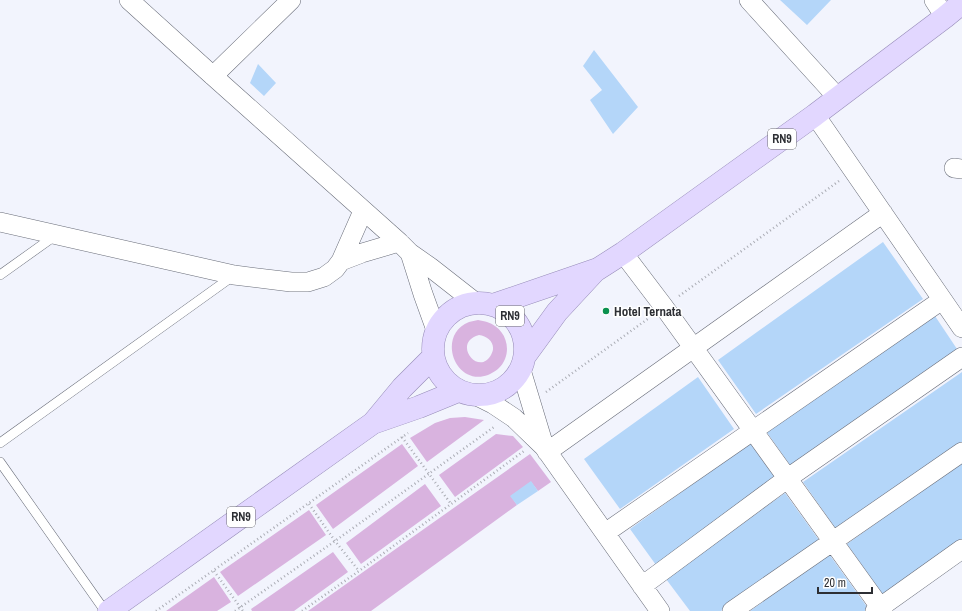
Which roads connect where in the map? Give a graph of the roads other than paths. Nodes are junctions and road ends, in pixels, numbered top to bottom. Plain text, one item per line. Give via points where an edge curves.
1 (129, 0) edge
2 (292, 0) edge
3 (749, 0) edge
4 (962, 3) edge
5 (939, 9) edge
6 (213, 76) junction
7 (838, 98) junction
8 (815, 115) junction
9 (363, 211) junction
10 (883, 213) junction
11 (0, 222) edge
12 (56, 235) junction
13 (404, 248) junction
14 (623, 253) junction
15 (341, 261) junction
16 (598, 269) junction
17 (0, 275) edge
18 (234, 275) junction
19 (942, 300) junction
20 (485, 304) junction
21 (962, 328) edge
22 (436, 330) junction
23 (693, 348) junction
24 (962, 357) edge
25 (432, 358) junction
26 (523, 363) junction
27 (468, 394) junction
28 (372, 423) junction
29 (753, 430) junction
30 (0, 443) edge
31 (540, 449) junction
32 (962, 452) edge
33 (0, 462) edge
34 (788, 478) junction
35 (605, 533) junction
36 (833, 541) junction
37 (962, 549) edge
38 (642, 586) junction
39 (880, 610) edge
40 (109, 611) edge
41 (660, 611) edge
42 (732, 611) edge

1 - 6 street
2 - 6 street
3 - 7 street
4 - 5 main road, RN9
5 - 7 main road, RN9
6 - 9 street
7 - 8 main road, RN9
8 - 10 street
8 - 14 main road, RN9
9 - 13 street
9 - 15 street
10 - 19 street
10 - 23 street
11 - 12 street
12 - 17 lane
12 - 18 street
13 - 15 street via 362,253
13 - 20 street
13 - 22 street
14 - 16 main road, RN9
14 - 23 street
15 - 18 street via 335,269 308,282
16 - 20 main road, RN9
16 - 26 main road, RN9 via 557,312
18 - 30 lane
19 - 21 street
19 - 29 street
20 - 22 main road, RN9 via 464,305 453,310
20 - 26 main road, RN9 via 507,313 518,325 524,340
22 - 25 main road, RN9
23 - 29 street
23 - 31 street
24 - 34 street
25 - 27 main road via 446,383
25 - 28 main road, RN9
26 - 27 main road, RN9 via 513,381 502,390 490,395
26 - 31 street
27 - 28 main road, RN9
27 - 31 street via 493,404 514,418
28 - 40 main road, RN9
29 - 34 street
29 - 35 street
31 - 35 street
32 - 36 street
33 - 40 lane
34 - 36 street
34 - 38 street
35 - 38 street
36 - 39 street
36 - 42 street
37 - 39 street
38 - 41 street

